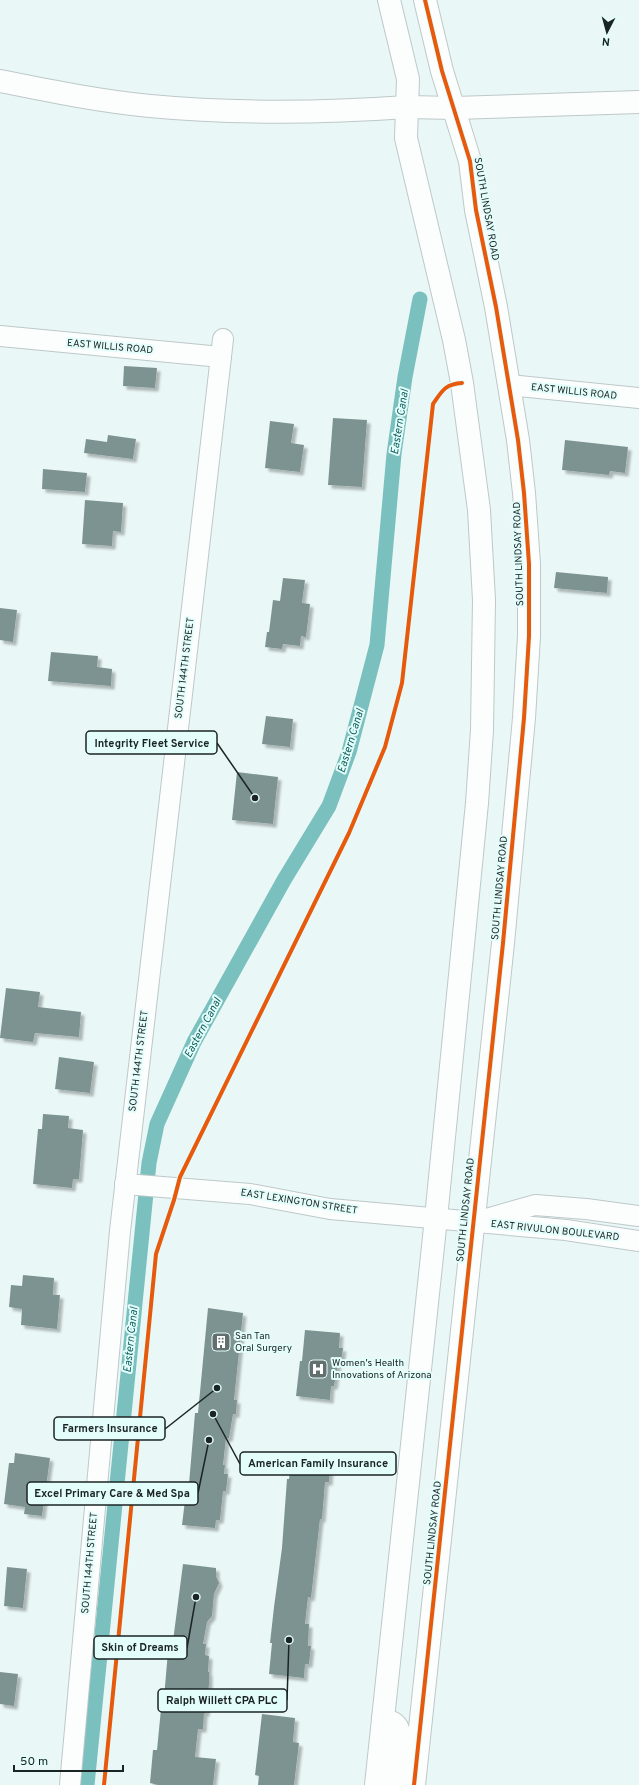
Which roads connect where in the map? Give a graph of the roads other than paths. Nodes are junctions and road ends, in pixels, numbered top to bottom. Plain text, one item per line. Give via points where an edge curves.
1 (389, 0) edge
2 (425, 0) edge
3 (0, 82) edge
4 (639, 103) edge
5 (407, 107) junction
6 (455, 108) junction
7 (0, 336) edge
8 (222, 348) joint
9 (509, 385) junction
10 (639, 398) edge
11 (131, 1184) junction
12 (639, 1216) edge
13 (436, 1218) junction
14 (472, 1222) junction
15 (639, 1241) edge
16 (382, 1719) junction
17 (70, 1785) edge
18 (376, 1785) edge
19 (395, 1785) edge
20 (414, 1785) edge

1 - 5 main road via 408,79
2 - 6 main road, SOUTH LINDSAY ROAD via 442,71
3 - 5 main road via 99,99 199,110 352,111
4 - 6 main road
5 - 6 main road
5 - 13 main road via 406,138 462,383 479,510 484,600 482,730 477,803
6 - 9 main road, SOUTH LINDSAY ROAD via 470,161 476,210
7 - 8 street, EAST WILLIS ROAD
8 - 11 street, SOUTH 144TH STREET
9 - 10 street, EAST WILLIS ROAD
9 - 14 main road, SOUTH LINDSAY ROAD via 524,493 529,564 529,636 504,935
11 - 13 street, EAST LEXINGTON STREET via 250,1194 330,1209
11 - 17 street, SOUTH 144TH STREET via 120,1231
12 - 14 street, EAST RIVULON BOULEVARD via 535,1205
13 - 14 street, EAST LEXINGTON STREET
13 - 16 main road
14 - 15 street, EAST RIVULON BOULEVARD via 566,1230
14 - 20 main road, SOUTH LINDSAY ROAD
16 - 18 main road
16 - 19 main road via 393,1722 398,1729

